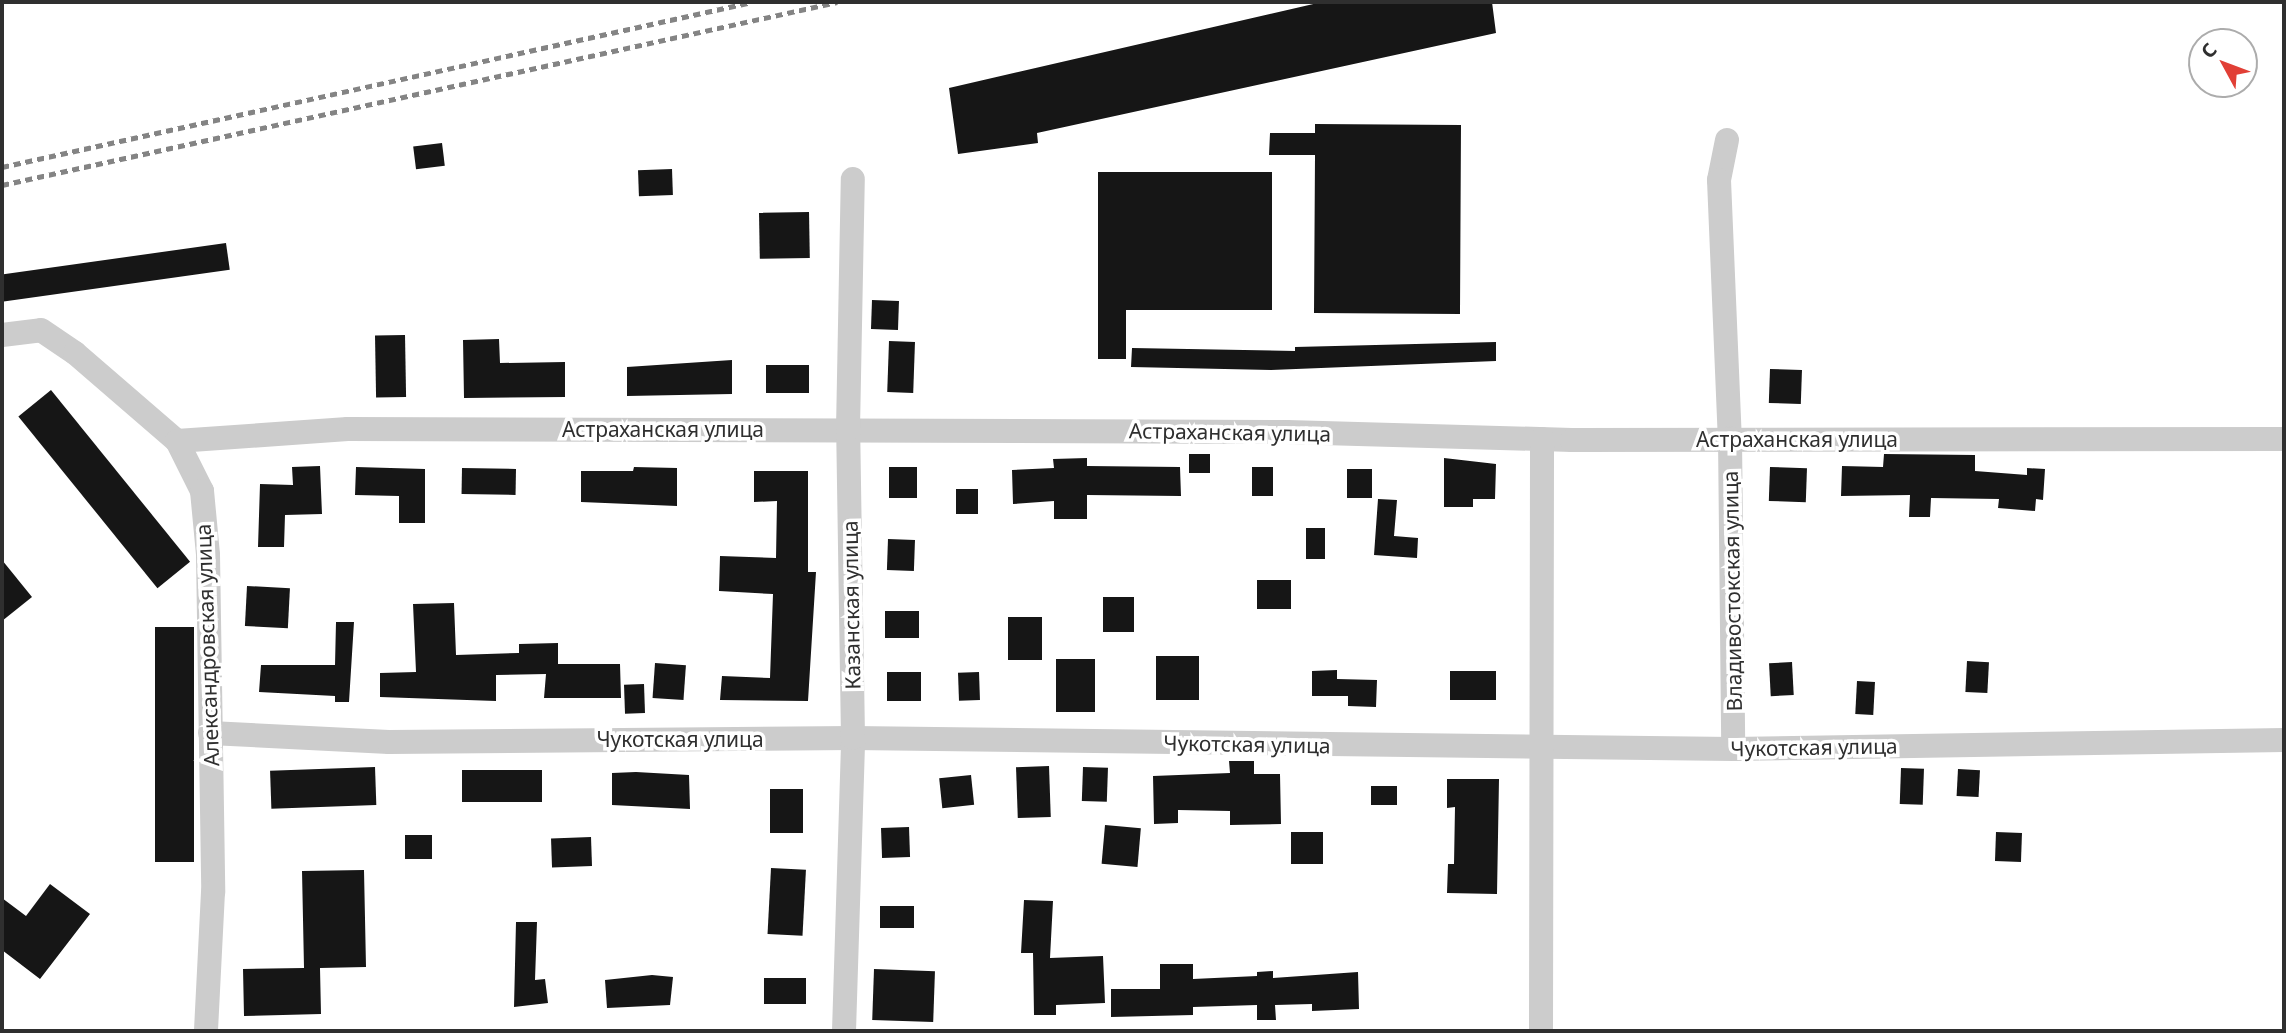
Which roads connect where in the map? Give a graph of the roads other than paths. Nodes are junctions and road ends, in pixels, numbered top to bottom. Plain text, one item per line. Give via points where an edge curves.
1 (1727, 140) dead end
2 (853, 180) dead end
3 (2, 335) edge
4 (848, 429) junction
5 (1730, 438) junction
6 (1542, 439) junction
7 (2284, 439) edge
8 (177, 441) junction
9 (210, 733) junction
10 (853, 738) junction
11 (2284, 740) edge
12 (1542, 748) junction
13 (1733, 749) junction
14 (206, 1031) edge
15 (844, 1031) edge
16 (1541, 1031) edge

1 - 5 street, Владивостокская улица via 1719,180
2 - 4 street, Казанская улица
3 - 8 street, Александровская улица via 41,330 75,353
4 - 6 street, Астраханская улица
4 - 8 street, Астраханская улица via 348,429
4 - 10 street, Казанская улица
5 - 6 street, Астраханская улица
5 - 7 street, Астраханская улица
5 - 13 street, Владивостокская улица
6 - 12 street
8 - 9 street, Александровская улица via 202,491 208,555
9 - 10 street, Чукотская улица via 389,742
9 - 14 street, Александровская улица via 213,891
10 - 12 street, Чукотская улица
10 - 15 street, Казанская улица
11 - 13 street, Чукотская улица
12 - 13 street, Чукотская улица
12 - 16 street

